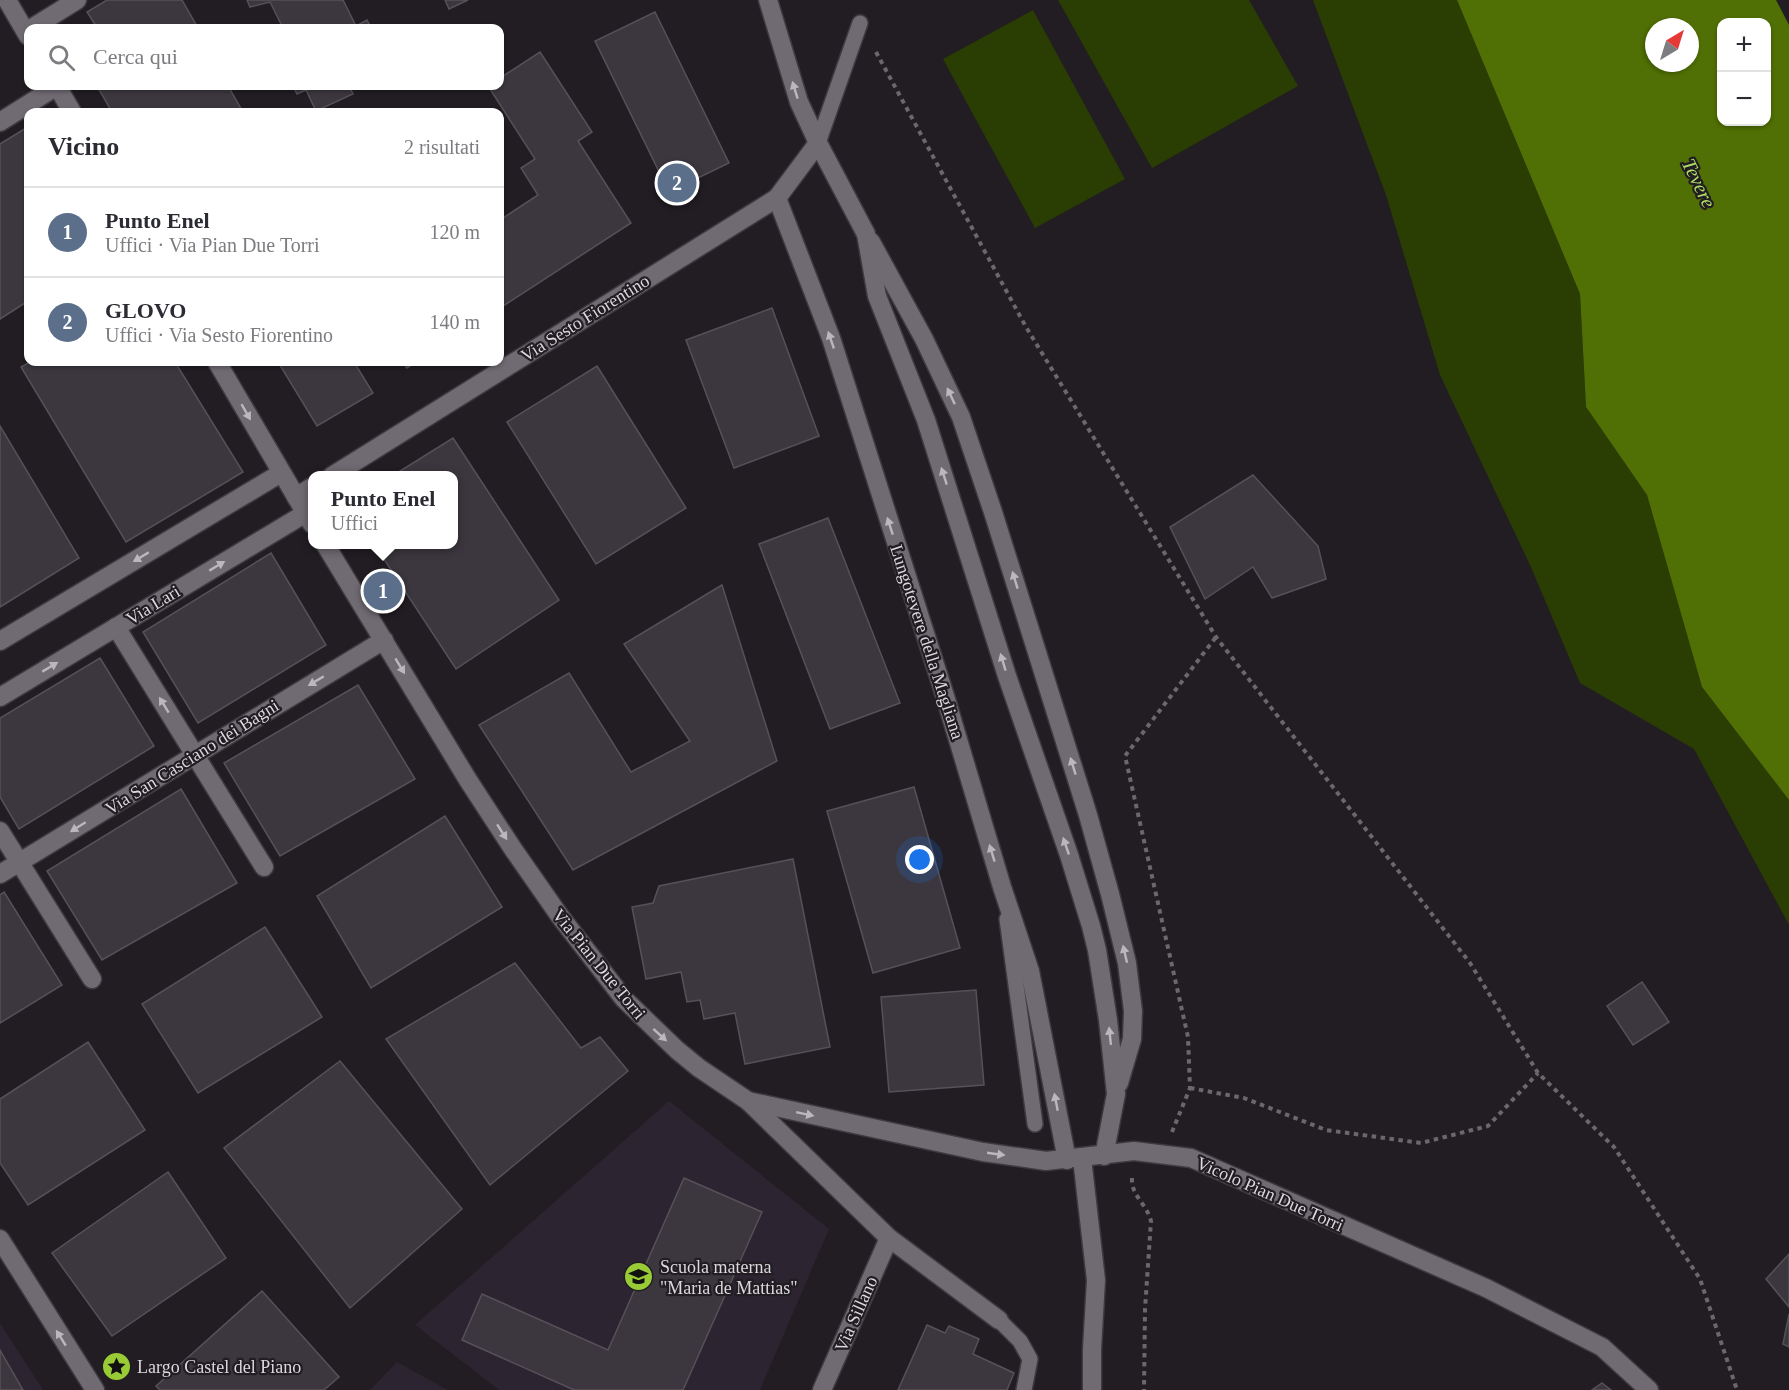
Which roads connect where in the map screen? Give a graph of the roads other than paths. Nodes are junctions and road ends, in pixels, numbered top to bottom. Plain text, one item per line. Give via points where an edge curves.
1 (7, 0) edge
2 (77, 0) edge
3 (768, 0) edge
4 (860, 23) road end
5 (41, 24) edge
6 (24, 25) edge
7 (51, 90) edge
8 (59, 90) edge
9 (70, 108) edge
10 (0, 122) edge
11 (819, 143) junction
12 (777, 198) junction
13 (866, 234) junction
14 (218, 366) edge
15 (340, 471) edge
16 (281, 473) junction
17 (305, 511) edge
18 (328, 549) edge
19 (116, 627) junction
20 (384, 640) junction
21 (0, 641) edge
22 (0, 697) edge
23 (194, 755) junction
24 (0, 831) edge
25 (20, 862) junction
26 (264, 867) dead end
27 (0, 874) edge
28 (1002, 887) junction
29 (92, 979) dead end
30 (1116, 1094) junction
31 (748, 1101) junction
32 (1035, 1124) dead end
33 (1104, 1156) junction
34 (1074, 1159) junction
35 (889, 1238) junction
36 (0, 1239) edge
37 (999, 1320) joint
38 (93, 1389) edge
39 (822, 1390) edge
40 (1024, 1390) edge
41 (1092, 1390) edge
42 (1649, 1390) edge

1 - 6 street
2 - 5 street
11 -> 3 street via 799,102
4 - 11 lane
7 - 10 street
8 - 9 street
11 - 12 street
11 - 13 street
12 - 15 street, Via Sesto Fiorentino
28 -> 12 street, Lungotevere della Magliana via 831,338
30 -> 13 street via 1091,926 926,420 877,296
30 -> 13 street via 1132,1039 1133,1011 1127,963 1088,815 961,417 924,339
14 -> 16 street
16 - 17 street
16 -> 21 street
19 -> 17 street, Via Lari
18 - 20 street, Via Pian Due Torri
22 -> 19 street, Via Lari
23 -> 19 street
20 -> 23 street, Via San Casciano dei Bagni
20 -> 31 street, Via Pian Due Torri via 493,819 591,958 658,1033 699,1068
23 -> 25 street, Via San Casciano dei Bagni
23 - 26 street
24 - 25 street
25 - 27 street, Via San Casciano dei Bagni
25 - 29 street
28 - 32 lane
34 -> 28 street, Lungotevere della Magliana via 1030,971
30 - 33 street
31 -> 34 street, Vicolo Pian Due Torri via 983,1152 1046,1161
31 - 35 street, Via Pian Due Torri
33 - 34 street, Vicolo Pian Due Torri
33 - 42 street, Vicolo Pian Due Torri via 1134,1151 1191,1158 1486,1288 1602,1347
34 - 41 street, Lungotevere della Magliana via 1096,1280
35 - 37 street, Via Pian Due Torri
35 - 39 street, Via Sillano
38 -> 36 street
37 - 40 lane via 1020,1341 1030,1359

